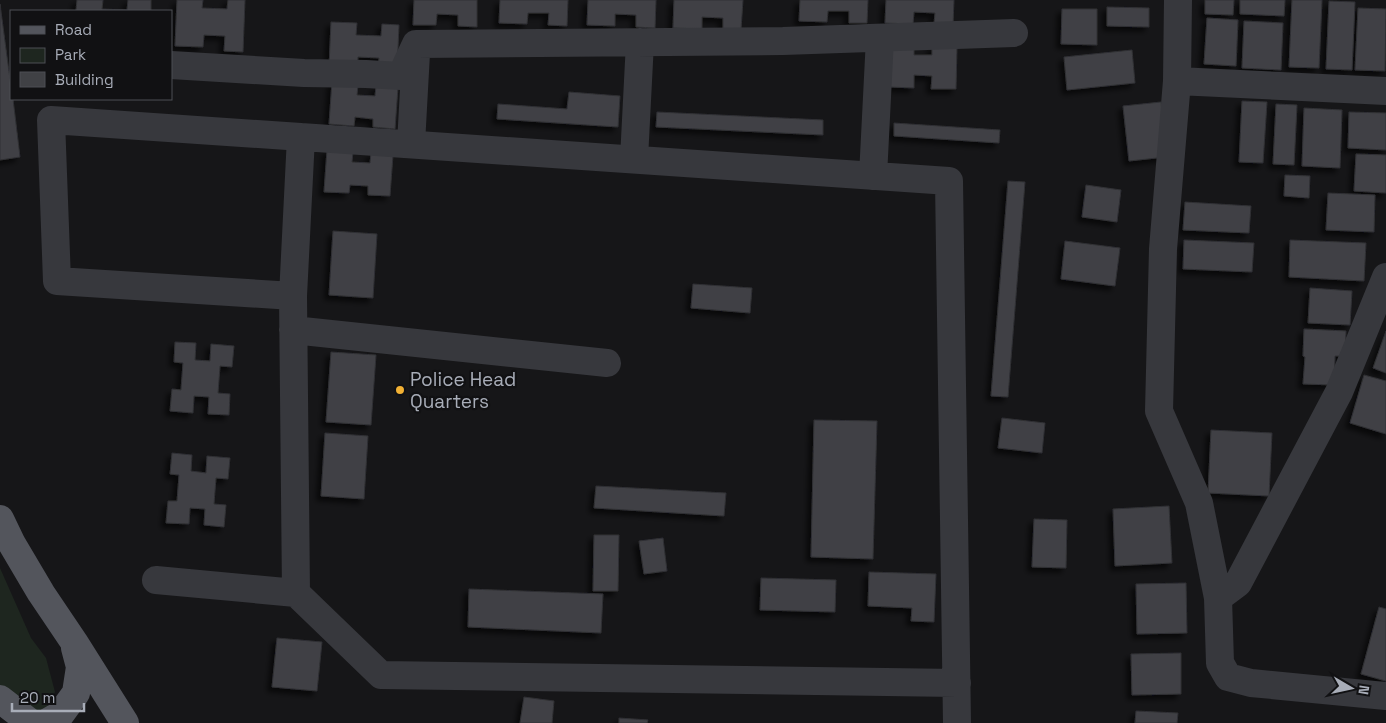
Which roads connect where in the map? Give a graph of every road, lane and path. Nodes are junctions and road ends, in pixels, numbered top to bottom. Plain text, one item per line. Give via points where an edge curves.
1 (1178, 0) edge
2 (1014, 33) dead end
3 (880, 38) junction
4 (640, 42) junction
5 (416, 44) junction
6 (172, 65) edge
7 (1177, 81) junction
8 (1386, 91) edge
9 (51, 110) edge
10 (301, 137) junction
11 (411, 144) junction
12 (634, 159) junction
13 (872, 176) junction
14 (1386, 277) edge
15 (293, 296) junction
16 (293, 330) junction
17 (607, 363) dead end
18 (0, 519) edge
19 (156, 580) dead end
20 (296, 593) junction
21 (1218, 598) junction
22 (74, 642) junction
23 (957, 683) junction
24 (1386, 696) edge
25 (0, 699) edge
26 (31, 723) edge
27 (46, 723) edge
28 (125, 723) edge
29 (957, 723) edge

1 - 7 street
2 - 3 street
3 - 4 street
3 - 13 street
4 - 5 street
4 - 12 street
5 - 6 street via 401,76
5 - 11 street
7 - 8 street
7 - 21 street via 1163,249 1159,410 1199,503
9 - 10 street
9 - 15 street via 57,281
10 - 11 street
10 - 15 street
11 - 12 street
12 - 13 street
13 - 23 street via 949,181
14 - 21 street via 1339,392 1238,583
15 - 16 street
16 - 17 street
16 - 20 street
18 - 22 main road via 41,593
19 - 20 street
20 - 23 street via 381,674
21 - 24 street via 1220,663 1228,677 1251,683
22 - 27 main road via 80,667 76,693 60,715
22 - 28 main road
23 - 29 street
25 - 26 main road

